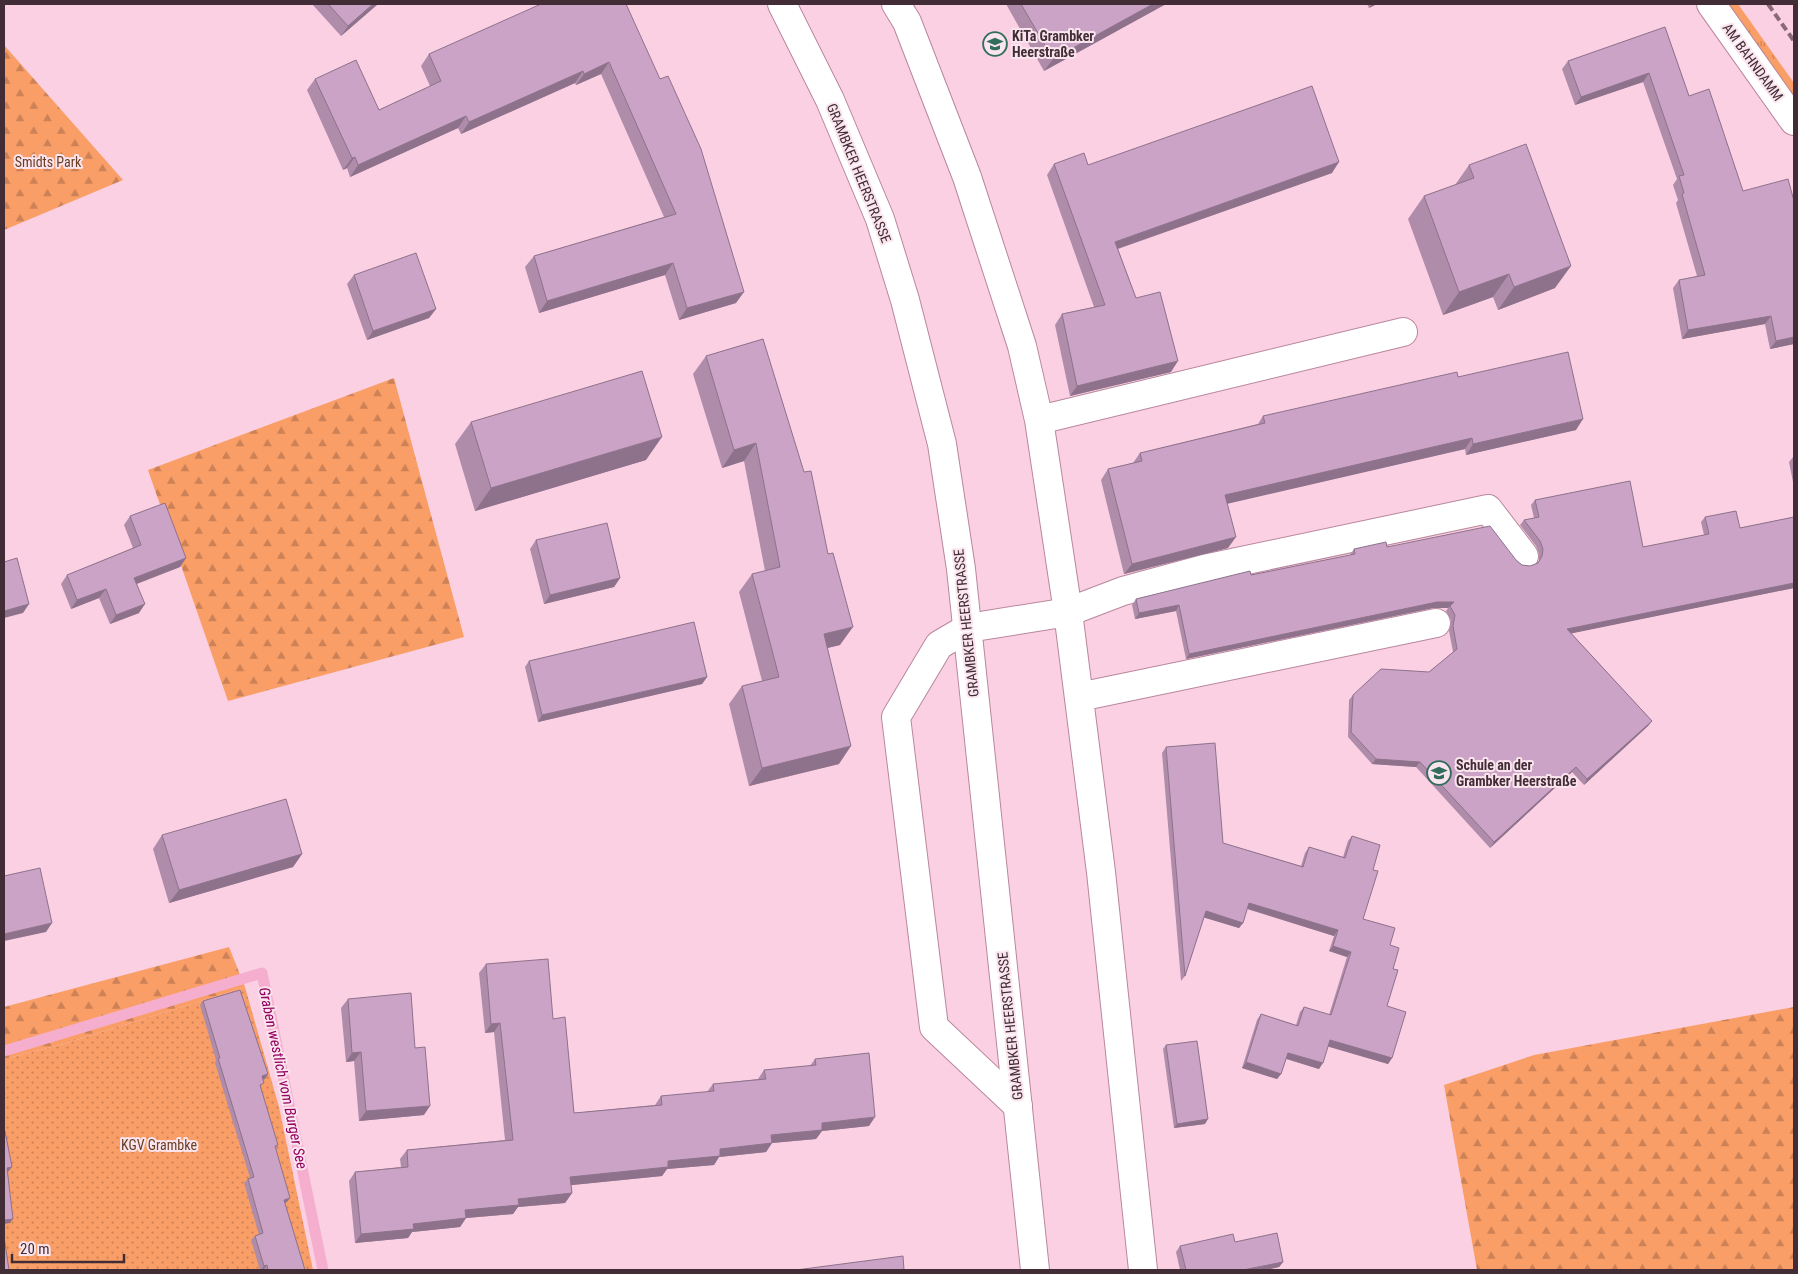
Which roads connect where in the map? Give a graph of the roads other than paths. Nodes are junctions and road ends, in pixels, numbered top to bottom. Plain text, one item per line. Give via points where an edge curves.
1 (782, 4) edge
2 (896, 4) edge
3 (1711, 4) edge
4 (1794, 121) edge
5 (1403, 332) dead end
6 (1039, 420) junction
7 (1524, 556) dead end
8 (1068, 612) junction
9 (1436, 623) dead end
10 (968, 628) junction
11 (1079, 697) junction
12 (1018, 1106) junction
13 (1036, 1270) edge
14 (1143, 1270) edge

1 - 10 street, GRAMBKER HEERSTRASSE via 830,100 876,210 905,300 942,444
2 - 6 street via 907,22 967,178 1022,346
3 - 4 street, AM BAHNDAMM
5 - 6 street
6 - 8 street
7 - 8 street via 1488,509 1204,568 1123,591
8 - 10 street
8 - 11 street
9 - 11 street
10 - 12 street, GRAMBKER HEERSTRASSE
10 - 12 street via 939,645 896,717 934,1027
11 - 14 street
12 - 13 street, GRAMBKER HEERSTRASSE

